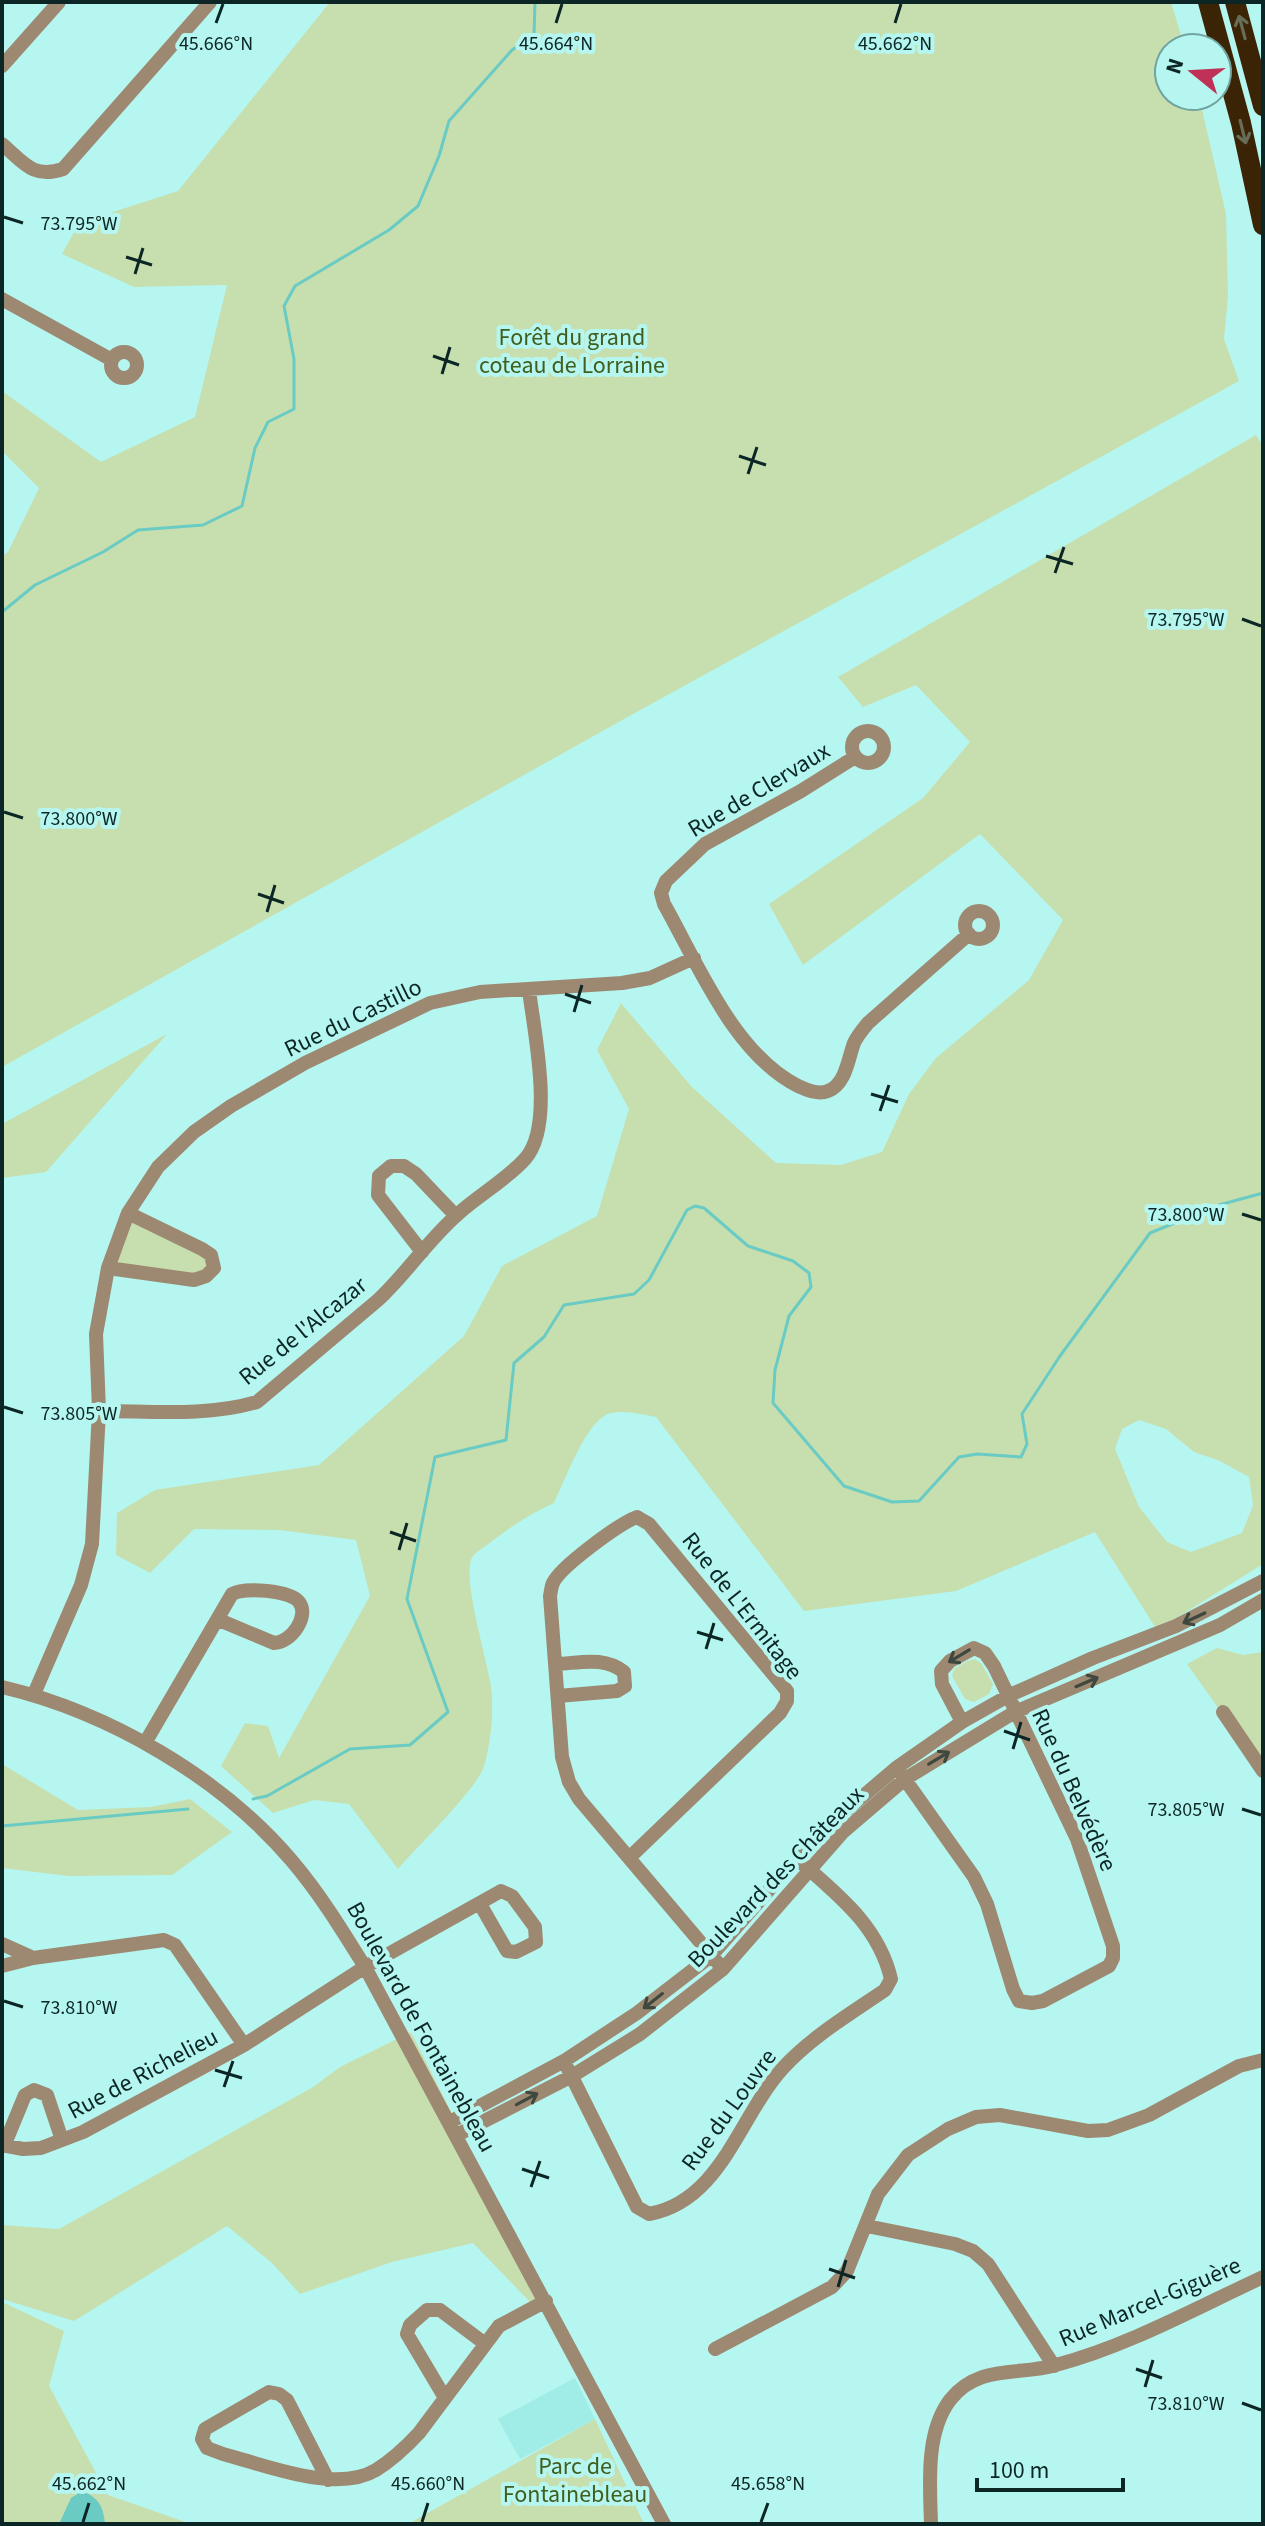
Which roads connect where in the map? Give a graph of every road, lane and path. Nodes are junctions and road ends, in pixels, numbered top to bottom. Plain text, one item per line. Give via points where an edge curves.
1 (47, 2) edge
2 (59, 2) edge
3 (210, 2) edge
4 (1208, 2) edge
5 (1235, 2) edge
6 (2, 53) edge
7 (2, 66) edge
8 (1263, 106) edge
9 (2, 144) edge
10 (1263, 225) edge
11 (2, 299) edge
12 (112, 360) dead end
13 (855, 757) dead end
14 (969, 934) dead end
15 (694, 958) junction
16 (529, 990) junction
17 (128, 1213) junction
18 (456, 1216) junction
19 (422, 1252) junction
20 (108, 1268) junction
21 (99, 1411) junction
22 (1263, 1581) edge
23 (1263, 1600) edge
24 (219, 1620) junction
25 (556, 1664) junction
26 (2, 1687) edge
27 (34, 1694) junction
28 (558, 1696) junction
29 (1008, 1696) junction
30 (1015, 1712) junction
31 (1223, 1712) dead end
32 (962, 1722) junction
33 (145, 1743) junction
34 (1263, 1771) edge
35 (900, 1773) junction
36 (629, 1858) junction
37 (796, 1859) junction
38 (809, 1870) junction
39 (480, 1904) junction
40 (2, 1944) edge
41 (711, 1956) junction
42 (33, 1958) junction
43 (2, 1966) edge
44 (365, 1967) junction
45 (723, 1969) junction
46 (244, 2045) junction
47 (1263, 2060) edge
48 (564, 2061) junction
49 (572, 2076) junction
50 (454, 2129) junction
51 (62, 2140) junction
52 (3, 2146) edge
53 (867, 2226) junction
54 (1263, 2277) edge
55 (546, 2301) junction
56 (484, 2343) junction
57 (715, 2349) dead end
58 (1054, 2366) junction
59 (445, 2398) junction
60 (328, 2480) junction
61 (664, 2524) edge
62 (931, 2524) edge

1 - 6 street
2 - 7 street
3 - 9 street via 63,169 33,171
4 -> 10 highway
8 -> 5 highway
11 - 12 street
13 - 15 street, Rue de Clervaux via 705,844 666,881 664,904
14 - 15 street, Rue de Clervaux via 868,1023 855,1040 845,1071 826,1092 809,1091 767,1065 734,1029
15 - 16 street, Rue du Castillo via 650,978
16 - 17 street, Rue du Castillo via 480,992 430,1003 305,1063 194,1132 158,1167
16 - 18 street, Rue de l'Alcazar via 542,1098 535,1140 526,1158
17 - 20 street, Rue du Castillo
17 - 20 street via 202,1249 211,1255 214,1268 194,1280
18 - 19 street, Rue de l'Alcazar
18 - 19 street via 404,1166 391,1166 379,1176 378,1195
19 - 21 street, Rue de l'Alcazar via 378,1300 257,1402 203,1412
20 - 21 street, Rue du Castillo via 96,1334
21 - 27 street, Rue du Castillo via 92,1544 81,1585
22 -> 29 street, Boulevard des Châteaux via 1176,1626
30 -> 23 street, Boulevard des Châteaux via 1220,1625
24 - 24 street via 281,1643 294,1633 302,1610 290,1596 240,1589
24 - 33 street
25 - 28 street, Rue de L'Ermitage
25 - 28 street via 614,1664 624,1672 625,1686
25 - 36 street, Rue de L'Ermitage via 553,1583 624,1522 637,1517 649,1524 787,1691 780,1713
26 - 27 street, Boulevard de Fontainebleau
27 - 33 street, Boulevard de Fontainebleau
28 - 36 street, Rue de L'Ermitage via 569,1782
29 - 30 street, Rue du Belvédère
29 - 32 street, Boulevard des Châteaux
29 -> 32 street via 985,1653 974,1648 950,1661 941,1671 942,1684
35 -> 30 street, Boulevard des Châteaux
30 - 35 street, Rue du Belvédère via 1077,1839 1113,1946 1109,1966 1043,2001 1019,2001 974,1877
31 - 34 street
32 - 35 street, Boulevard des Châteaux
33 - 44 street, Boulevard de Fontainebleau via 230,1802 290,1859
35 - 37 street, Boulevard des Châteaux via 848,1809
35 - 38 street, Boulevard des Châteaux
36 - 41 street, Rue de L'Ermitage
37 - 38 street, Rue du Louvre
37 - 41 street, Boulevard des Châteaux
38 - 45 street, Boulevard des Châteaux
38 - 49 street, Rue du Louvre via 873,1933 891,1979 885,1990 783,2068 710,2180 692,2197 663,2212 649,2214 637,2207
39 - 39 street, Rue de Richelieu via 507,1951 536,1942 535,1927 512,1896 501,1891
39 - 44 street, Rue de Richelieu
40 - 42 street
41 - 45 street, Rue de L'Ermitage
41 -> 48 street, Boulevard des Châteaux
42 - 43 street, Rue de Richelieu
42 - 46 street, Rue de Richelieu via 164,1940 175,1945
44 - 46 street, Rue de Richelieu
44 - 50 street, Boulevard de Fontainebleau
45 - 49 street, Boulevard des Châteaux via 640,2034
46 - 51 street, Rue de Richelieu
47 - 53 street via 1239,2066 1149,2115 1108,2130 1000,2115 976,2117 908,2155 878,2194
48 - 49 street, Rue du Louvre
48 - 50 street, Boulevard des Châteaux
50 -> 49 street, Boulevard des Châteaux
50 - 55 street, Boulevard de Fontainebleau
51 - 52 street, Rue de Richelieu via 41,2148
51 - 52 street, Rue de Richelieu via 47,2095 34,2090 25,2095
53 - 57 street via 847,2271 832,2287
53 - 58 street via 973,2251 988,2264
54 - 58 street, Rue Marcel-Giguère via 1113,2347
55 - 56 street via 499,2326
55 - 61 street, Boulevard de Fontainebleau
56 - 59 street
56 - 59 street via 440,2310 427,2310 410,2325 407,2334
58 - 62 street, Rue Marcel-Giguère via 989,2373 950,2400 937,2426 930,2471
59 - 60 street via 406,2447 374,2471
60 - 60 street via 207,2448 202,2439 205,2429 269,2392 279,2394

